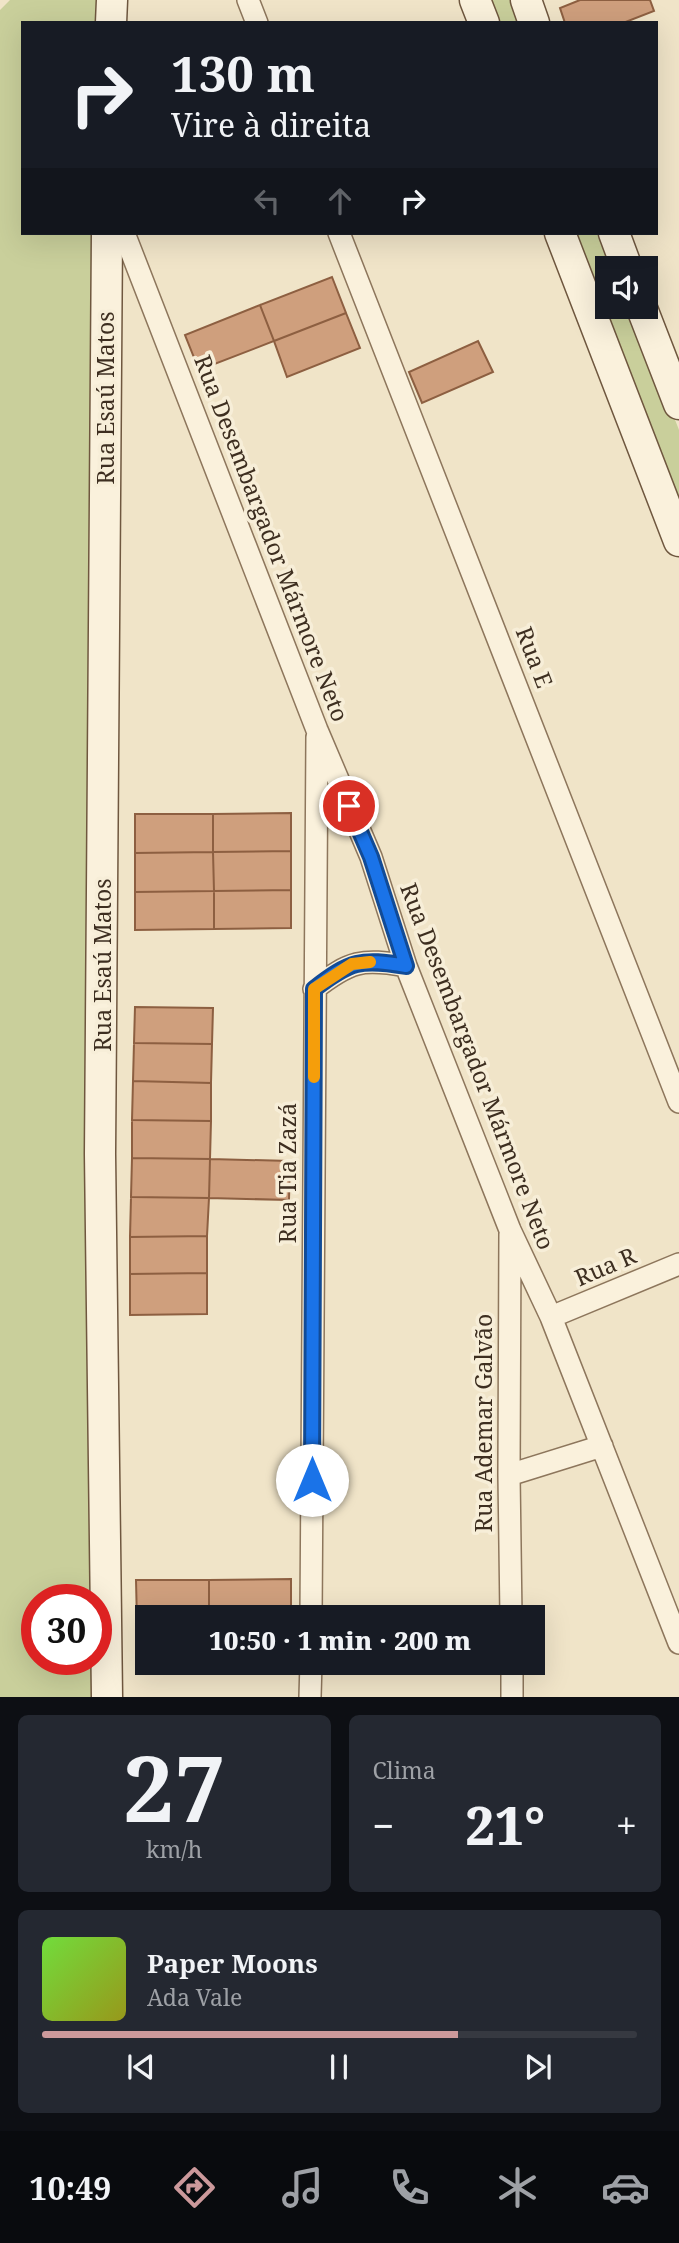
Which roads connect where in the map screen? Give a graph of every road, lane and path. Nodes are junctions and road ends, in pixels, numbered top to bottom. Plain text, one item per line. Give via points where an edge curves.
1 (112, 0) edge
2 (248, 0) edge
3 (475, 0) edge
4 (526, 0) edge
5 (111, 21) edge
6 (256, 21) edge
7 (483, 21) edge
8 (533, 21) edge
9 (107, 235) edge
10 (125, 235) edge
11 (340, 235) edge
12 (561, 235) edge
13 (615, 235) edge
14 (623, 256) edge
15 (646, 319) edge
16 (679, 404) edge
17 (679, 541) edge
18 (317, 730) junction
19 (406, 966) junction
20 (314, 989) junction
21 (679, 1102) edge
22 (510, 1230) junction
23 (679, 1264) edge
24 (551, 1317) junction
25 (602, 1446) junction
26 (509, 1475) junction
27 (311, 1605) edge
28 (511, 1605) edge
29 (679, 1643) edge
30 (311, 1675) edge
31 (512, 1675) edge
32 (107, 1697) edge
33 (310, 1697) edge
34 (512, 1697) edge

1 - 5 street
2 - 6 street
3 - 7 street
4 - 8 street
9 - 32 street, Rua Esaú Matos via 100,1154
10 - 18 street, Rua Desembargador Mármore Neto
11 - 21 street, Rua E
12 - 17 street
13 - 14 street
15 - 16 street
18 - 19 street, Rua Desembargador Mármore Neto via 371,857
18 - 20 street, Rua Tia Zazá
19 - 20 street via 376,961 352,964
19 - 22 street, Rua Desembargador Mármore Neto
20 - 27 street, Rua Tia Zazá
22 - 24 street, Rua Desembargador Mármore Neto
22 - 26 street, Rua Ademar Galvão
23 - 24 street, Rua R
24 - 25 street, Rua Desembargador Mármore Neto
25 - 26 street
25 - 29 street, Rua Desembargador Mármore Neto
26 - 28 street, Rua Ademar Galvão
30 - 33 street
31 - 34 street

